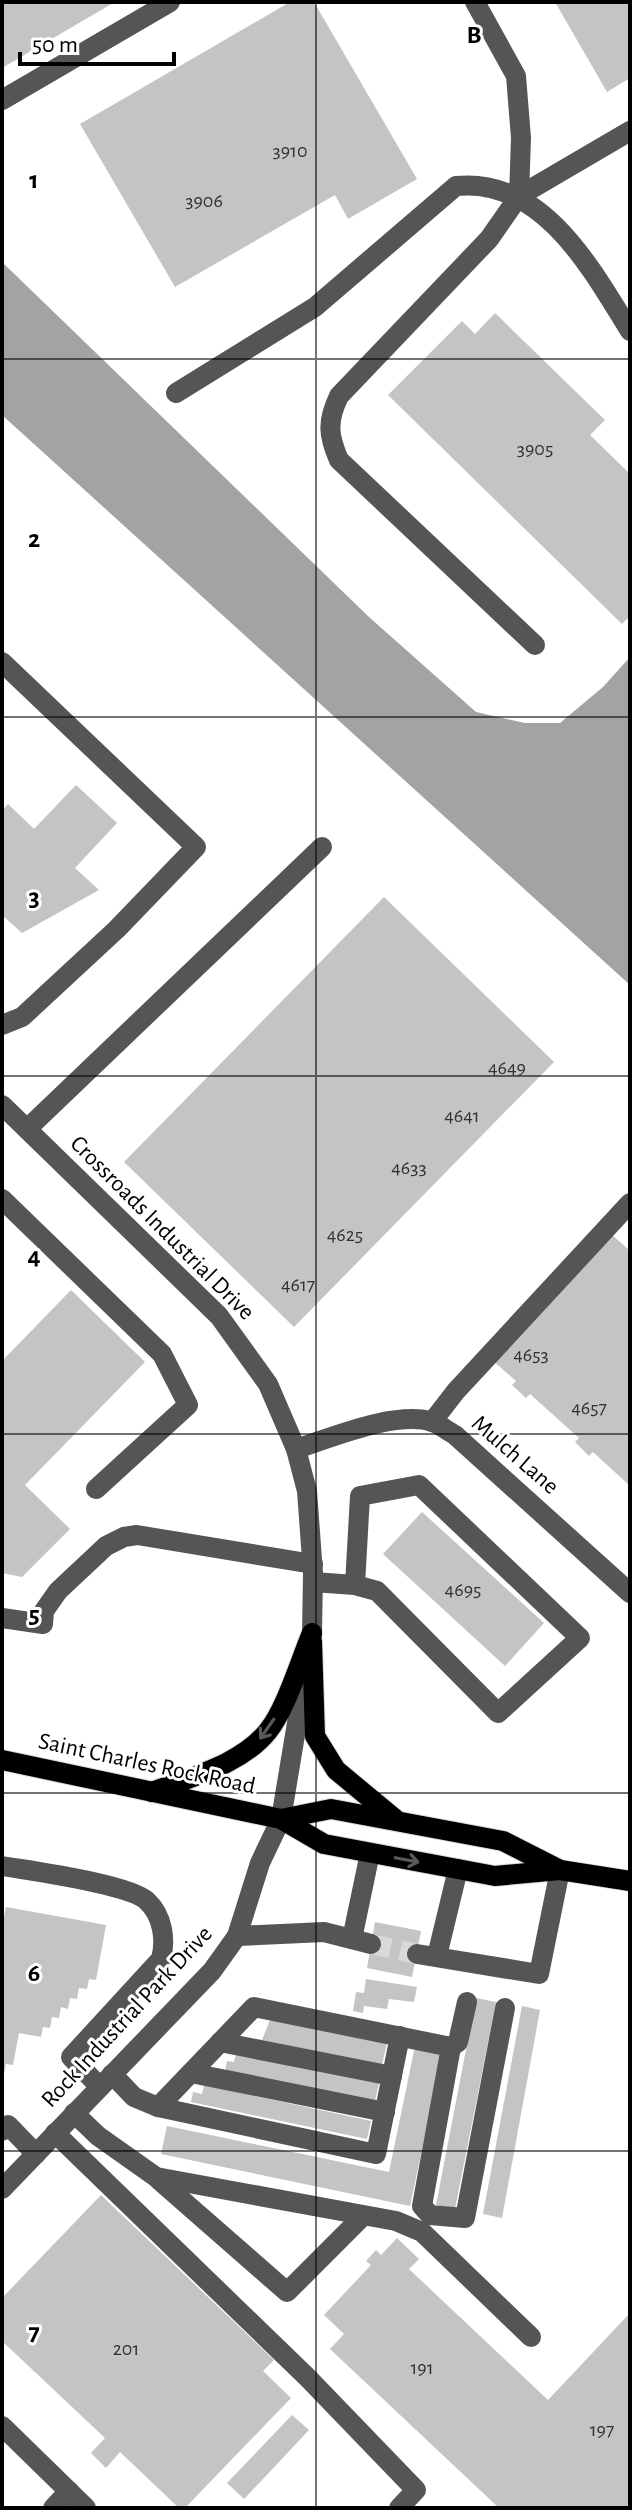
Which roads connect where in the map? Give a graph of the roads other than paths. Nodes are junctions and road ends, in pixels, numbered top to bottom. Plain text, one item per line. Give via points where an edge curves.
1 (170, 2) edge
2 (475, 2) edge
3 (2, 100) edge
4 (630, 131) edge
5 (519, 196) junction
6 (630, 331) edge
7 (176, 393) dead end
8 (535, 645) dead end
9 (2, 662) edge
10 (322, 847) dead end
11 (2, 1025) edge
12 (2, 1105) edge
13 (27, 1129) junction
14 (2, 1199) edge
15 (630, 1203) edge
16 (432, 1422) junction
17 (296, 1449) junction
18 (96, 1489) dead end
19 (313, 1573) junction
20 (355, 1585) junction
21 (630, 1593) edge
22 (2, 1618) edge
23 (312, 1633) junction
24 (2, 1760) edge
25 (150, 1792) junction
26 (281, 1819) junction
27 (398, 1822) junction
28 (370, 1853) junction
29 (2, 1866) edge
30 (458, 1869) junction
31 (560, 1870) junction
32 (630, 1881) edge
33 (237, 1936) junction
34 (467, 2002) dead end
35 (505, 2008) dead end
36 (400, 2036) junction
37 (220, 2042) junction
38 (451, 2047) junction
39 (191, 2073) junction
40 (392, 2076) junction
41 (106, 2080) junction
42 (158, 2107) junction
43 (385, 2112) junction
44 (74, 2113) junction
45 (2, 2131) edge
46 (55, 2133) junction
47 (36, 2154) junction
48 (156, 2177) junction
49 (2, 2189) edge
50 (363, 2216) junction
51 (531, 2337) dead end
52 (2, 2426) edge
53 (69, 2491) junction
54 (53, 2508) edge
55 (86, 2508) edge
56 (399, 2508) edge

1 - 3 street
2 - 5 street via 516,76
4 - 5 street
5 - 6 street via 588,263
5 - 7 street via 475,184 456,186 315,307
5 - 8 street via 489,239 339,396 329,416 329,438 339,460
9 - 11 street via 196,847 22,1017
10 - 13 street
12 - 13 street, Crossroads Industrial Drive
13 - 17 street, Crossroads Industrial Drive via 219,1316 268,1384
14 - 18 street via 162,1354 188,1405
15 - 16 street
16 - 17 street, Mulch Lane via 368,1426
16 - 21 street, Mulch Lane via 455,1435
17 - 19 street, Crossroads Industrial Drive via 307,1491
19 - 20 street
19 - 22 street via 137,1535 106,1546 58,1591 44,1611 43,1624
19 - 23 street, Crossroads Industrial Drive
20 - 20 street via 377,1591 498,1713 580,1638 419,1485 360,1496
23 -> 25 main road via 271,1729 258,1742 227,1762
23 - 26 street, Crossroads Industrial Drive
23 - 27 main road via 315,1736 336,1770
24 - 25 main road, Saint Charles Rock Road
25 - 26 main road, Saint Charles Rock Road
26 - 27 main road, Saint Charles Rock Road via 331,1809
26 - 28 main road, Saint Charles Rock Road via 324,1844
26 - 33 street, Rock Industrial Park Drive via 260,1863
27 - 31 main road, Saint Charles Rock Road via 503,1841
28 -> 30 main road, Saint Charles Rock Road
28 - 33 street via 362,1941 324,1932
29 - 41 street via 115,1888 147,1900 160,1922 165,1943 161,1959 71,2057
30 - 31 main road, Saint Charles Rock Road via 495,1876
30 - 31 street via 427,1955 539,1974
31 - 32 main road, Saint Charles Rock Road
33 - 41 street, Rock Industrial Park Drive via 212,1971
34 - 38 street via 458,2042
35 - 38 street via 465,2218 430,2215 422,2206
36 - 37 street via 254,2007
36 - 38 street
36 - 40 street
37 - 39 street
37 - 40 street
39 - 42 street
39 - 43 street
40 - 43 street
41 - 42 street
41 - 44 street, Rock Industrial Park Drive
42 - 43 street via 376,2154
44 - 46 street, Rock Industrial Park Drive
44 - 48 street
45 - 47 street via 8,2125
46 - 47 street, Rock Industrial Park Drive
46 - 56 street via 416,2490
47 - 49 street, Rock Industrial Park Drive
48 - 50 street
48 - 50 street via 287,2292
50 - 51 street via 422,2232
52 - 53 street
53 - 54 street
53 - 55 street

